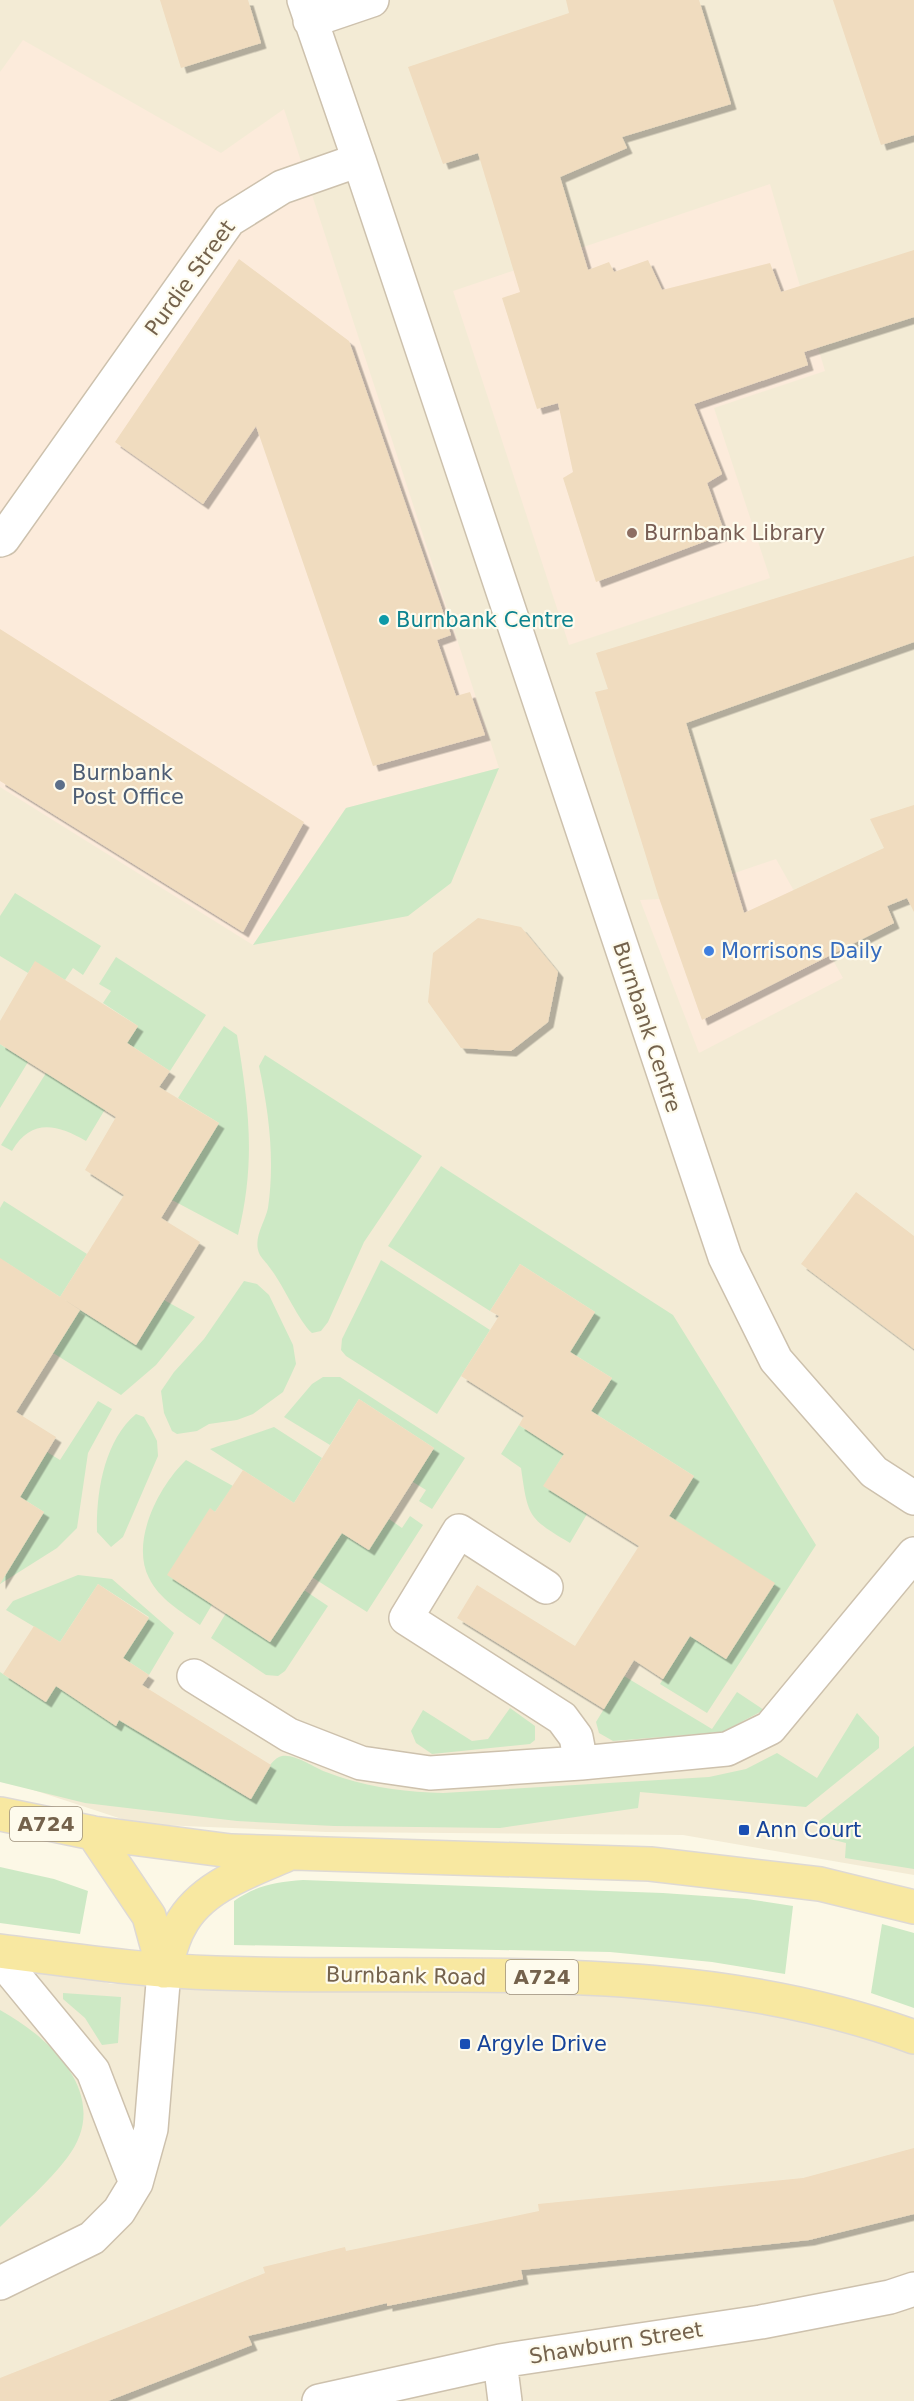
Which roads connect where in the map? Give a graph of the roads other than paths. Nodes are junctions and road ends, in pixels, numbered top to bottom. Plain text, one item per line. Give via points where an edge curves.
1 (372, 0) edge
2 (307, 11) edge
3 (359, 160) junction
4 (0, 540) edge
5 (914, 1498) edge
6 (914, 1554) edge
7 (546, 1587) dead end
8 (194, 1676) dead end
9 (581, 1763) junction
10 (0, 1814) edge
11 (93, 1833) junction
12 (292, 1852) junction
13 (914, 1907) edge
14 (0, 1951) edge
15 (0, 1958) edge
16 (164, 1971) junction
17 (914, 2037) edge
18 (136, 2183) junction
19 (0, 2283) edge
20 (914, 2289) edge
21 (500, 2361) junction
22 (319, 2401) edge
23 (505, 2401) edge

1 - 2 street
2 - 3 street
3 - 4 street, Purdie Street via 282,187 229,220
3 - 5 street, Burnbank Centre via 725,1257 776,1360 874,1472
6 - 9 street via 770,1728 727,1749
7 - 9 street via 459,1531 406,1618 562,1718 576,1737
8 - 9 street via 289,1735 361,1763 430,1773
10 - 11 main road, A724
11 - 12 main road, A724 via 231,1851
11 - 16 main road, A724 via 149,1916
12 - 13 main road, A724 via 650,1864 820,1884
12 - 16 main road, A724 via 234,1877 205,1896 180,1925
14 - 16 main road, Burnbank Road / A724
15 - 18 street via 93,2071
16 - 17 main road, Burnbank Road / A724 via 578,1978 704,1987 823,2008
16 - 18 street via 151,2129
18 - 19 street via 120,2211 92,2238
20 - 21 street, Shawburn Street via 761,2322
21 - 22 street, Shawburn Street
21 - 23 street

